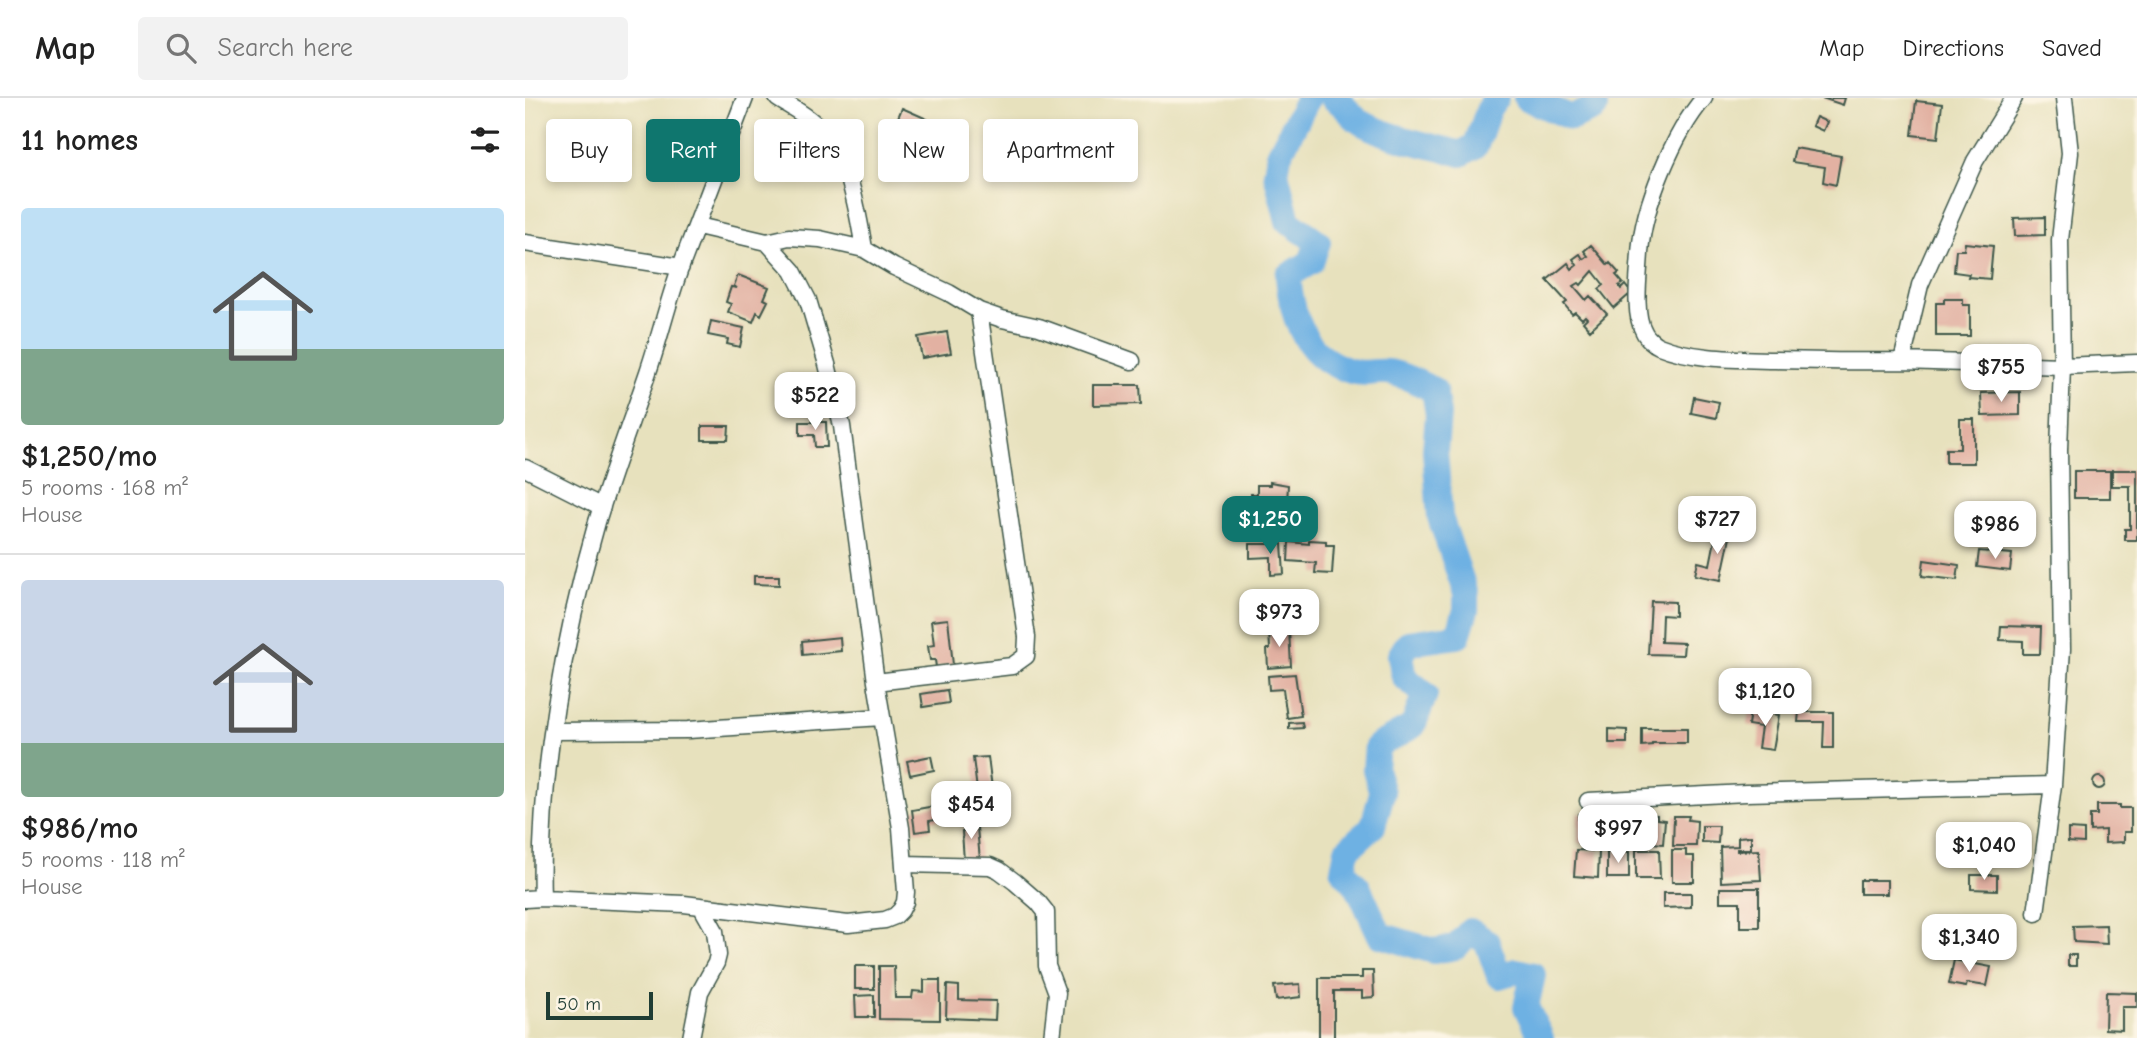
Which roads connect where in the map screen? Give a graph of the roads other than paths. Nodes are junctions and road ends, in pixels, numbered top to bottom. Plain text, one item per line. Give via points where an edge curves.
1 (745, 98) edge
2 (777, 98) edge
3 (1704, 98) edge
4 (2014, 98) edge
5 (2064, 98) edge
6 (698, 226) junction
7 (767, 242) junction
8 (525, 243) edge
9 (864, 249) junction
10 (681, 267) junction
11 (979, 311) junction
12 (1132, 361) dead end
13 (1902, 361) junction
14 (2137, 363) edge
15 (2062, 366) junction
16 (525, 468) edge
17 (602, 507) junction
18 (876, 682) junction
19 (881, 717) junction
20 (554, 731) junction
21 (2053, 785) junction
22 (1588, 801) dead end
23 (904, 864) junction
24 (533, 899) edge
25 (701, 906) junction
26 (2036, 913) dead end
27 (691, 1038) edge
28 (1052, 1038) edge

1 - 6 street
2 - 9 street via 815,123 831,142 850,186
3 - 13 street via 1688,116 1663,167 1641,243 1639,313 1644,334 1657,345 1736,359
4 - 13 street via 1975,161 1920,285
5 - 15 street via 2070,153 2060,240
6 - 7 street
6 - 10 street
7 - 9 street via 789,237 820,239
7 - 18 street via 793,271 808,300 827,364 844,438
8 - 10 street
9 - 11 street
10 - 17 street
11 - 12 street
11 - 18 street via 1027,637 1026,656 1012,666
13 - 15 street
14 - 15 street
15 - 21 street via 2062,649
16 - 17 street
17 - 20 street via 580,584
18 - 19 street
19 - 20 street via 688,730
19 - 23 street
20 - 24 street via 541,871
21 - 22 street
21 - 26 street
23 - 25 street via 905,902 895,916 874,922 819,922
23 - 28 street via 990,866 1043,907 1047,966 1057,993
24 - 25 street
25 - 27 street via 715,931 717,955 700,992

